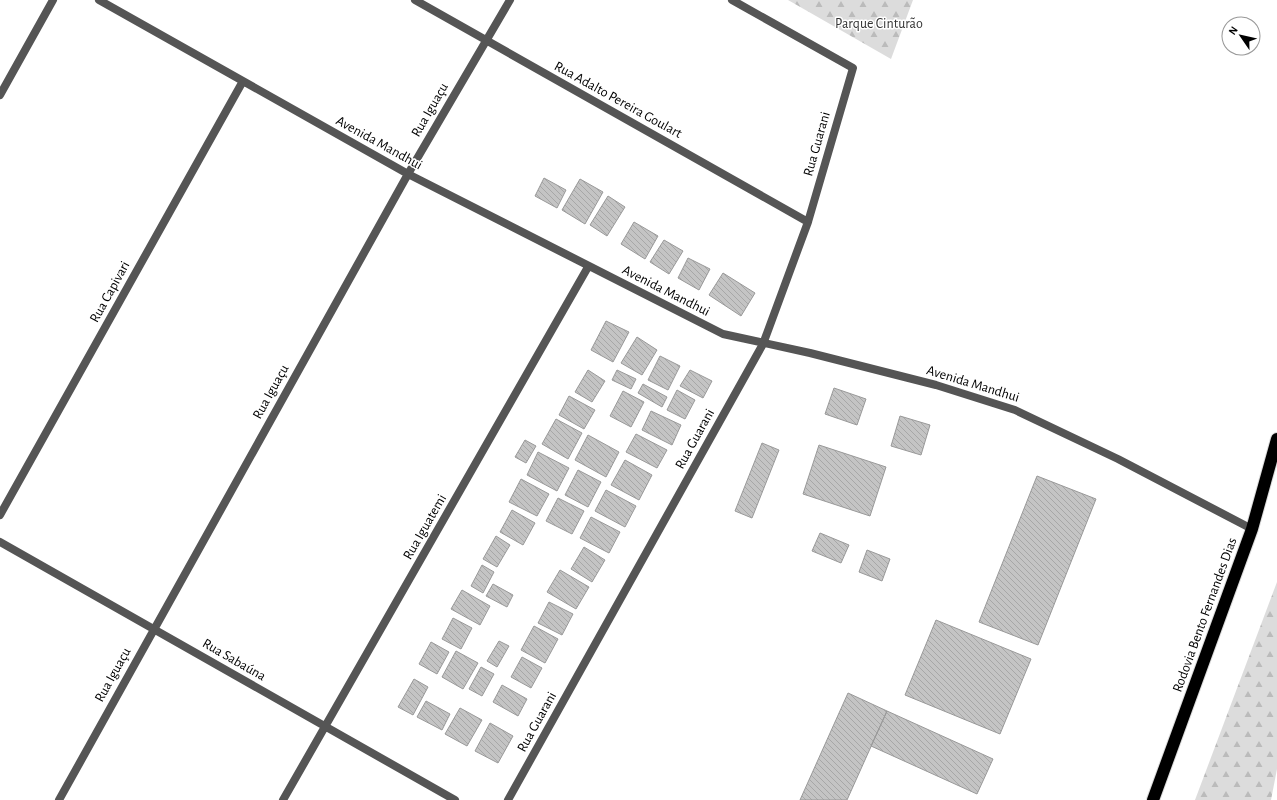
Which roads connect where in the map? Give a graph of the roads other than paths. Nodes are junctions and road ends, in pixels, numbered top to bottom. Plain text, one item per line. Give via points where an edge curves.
1 (53, 0) edge
2 (99, 0) edge
3 (415, 0) edge
4 (510, 0) edge
5 (732, 0) edge
6 (486, 40) junction
7 (243, 81) junction
8 (0, 95) edge
9 (408, 174) junction
10 (808, 222) junction
11 (588, 267) junction
12 (763, 344) junction
13 (1277, 439) edge
14 (0, 515) edge
15 (1252, 529) junction
16 (0, 542) edge
17 (153, 628) junction
18 (325, 726) junction
19 (59, 800) edge
20 (283, 800) edge
21 (455, 800) edge
22 (508, 800) edge
23 (1153, 800) edge

1 - 8 street
2 - 7 street, Avenida Mandhui
3 - 6 street, Rua Adalto Pereira Goulart
4 - 6 street, Rua Iguaçu
5 - 10 street, Rua Guarani via 853,68
6 - 9 street, Rua Iguaçu
6 - 10 street, Rua Adalto Pereira Goulart
7 - 9 street, Avenida Mandhui
7 - 14 street, Rua Capivari
9 - 11 street, Avenida Mandhui
9 - 17 street, Rua Iguaçu
10 - 12 street, Rua Guarani
11 - 12 street, Avenida Mandhui via 724,334
11 - 18 street, Rua Iguatemi
12 - 15 street, Avenida Mandhui via 810,353 936,385 1016,410 1118,459
12 - 22 street, Rua Guarani
13 - 15 highway, Rodovia Bento Fernandes Dias
15 - 23 highway, Rodovia Bento Fernandes Dias
16 - 17 street, Rua Sabaúna
17 - 18 street, Rua Sabaúna
17 - 19 street, Rua Iguaçu
18 - 20 street, Rua Iguatemi
18 - 21 street, Rua Sabaúna

